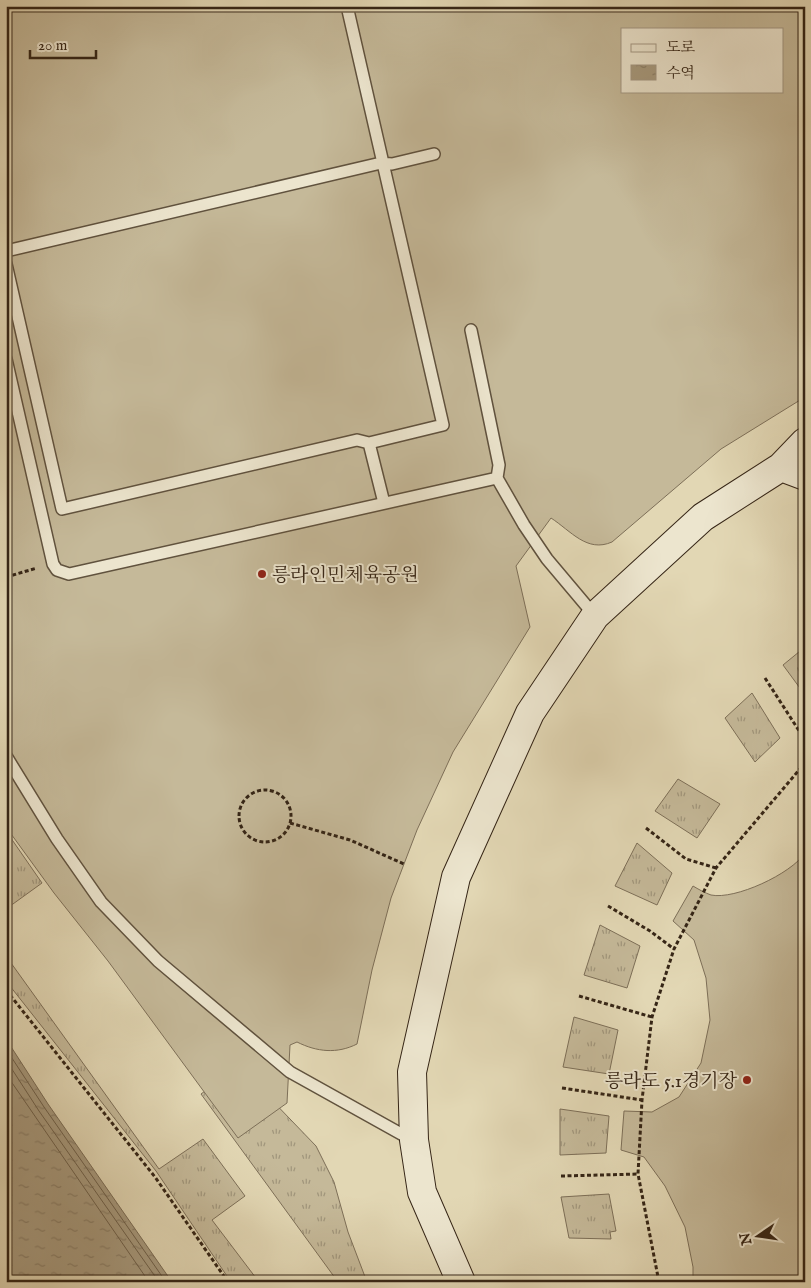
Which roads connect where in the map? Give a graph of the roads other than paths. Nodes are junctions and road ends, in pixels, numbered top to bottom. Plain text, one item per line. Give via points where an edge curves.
1 (347, 6) edge
2 (434, 154) dead end
3 (381, 163) junction
4 (6, 251) edge
5 (6, 264) edge
6 (471, 330) dead end
7 (6, 359) edge
8 (805, 442) edge
9 (369, 443) junction
10 (793, 471) edge
11 (498, 478) junction
12 (384, 503) junction
13 (595, 616) junction
14 (6, 756) edge
15 (414, 1140) junction
16 (461, 1282) edge

1 - 3 lane
2 - 3 lane via 392,164
3 - 4 lane
3 - 9 lane via 442,425
5 - 9 lane via 62,509 357,440
6 - 11 lane via 499,465
7 - 12 lane via 57,570 69,574
8 - 10 street
9 - 12 lane
10 - 13 street via 703,517
11 - 12 lane
11 - 13 lane via 543,553
13 - 15 street via 530,713 456,877 412,1072
14 - 15 lane via 57,839 101,902 158,961 290,1072
15 - 16 street via 422,1192

